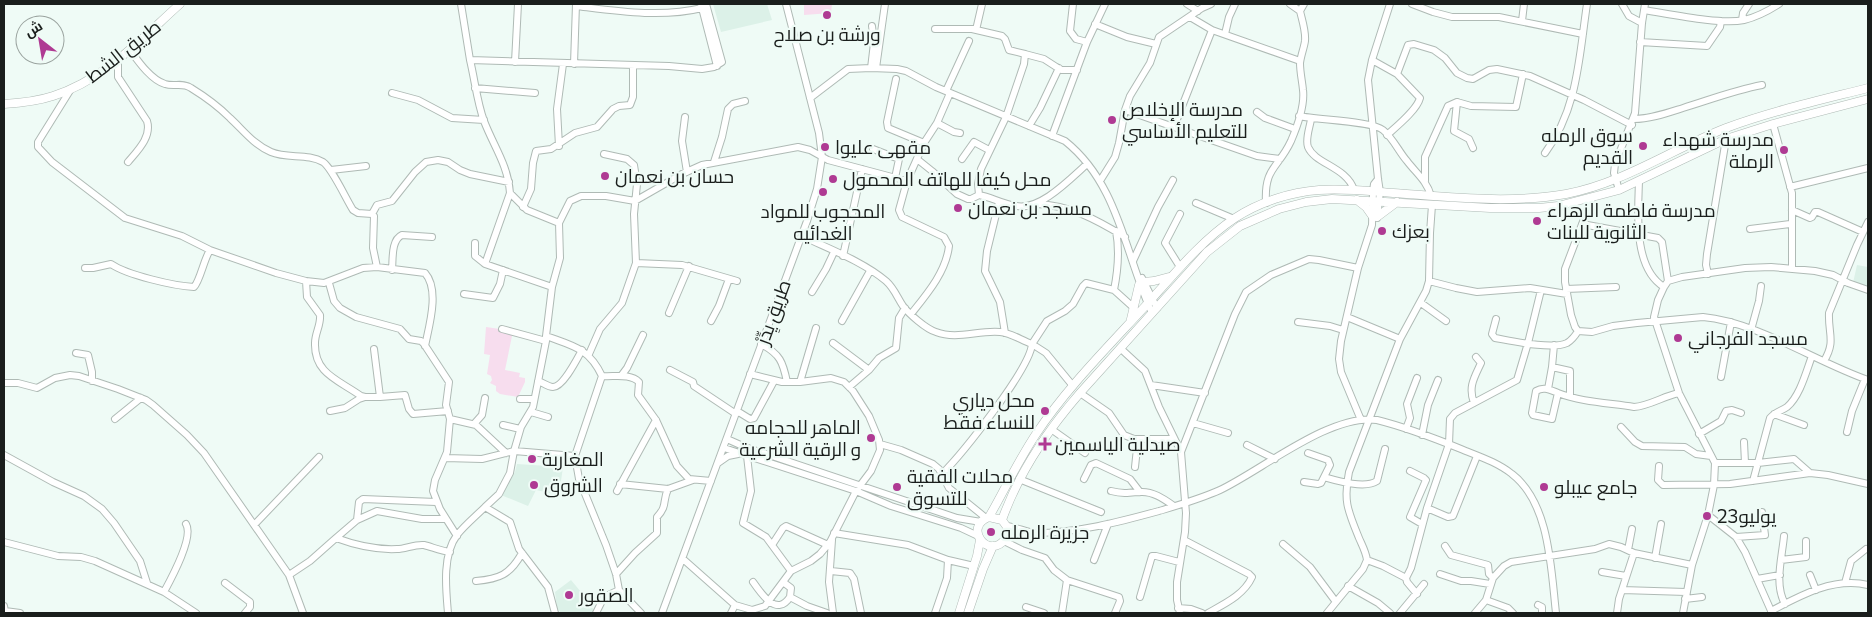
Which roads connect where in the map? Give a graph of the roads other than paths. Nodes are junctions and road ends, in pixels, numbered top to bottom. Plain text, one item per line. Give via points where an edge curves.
1 (180, 4) edge
2 (461, 4) edge
3 (518, 4) edge
4 (786, 4) edge
5 (885, 4) edge
6 (982, 4) edge
7 (1073, 4) edge
8 (1105, 4) edge
9 (1187, 4) edge
10 (1211, 4) edge
11 (1236, 4) edge
12 (1290, 4) edge
13 (1304, 4) edge
14 (1390, 4) edge
15 (1412, 4) edge
16 (1524, 4) edge
17 (1587, 4) edge
18 (1622, 4) edge
19 (1749, 4) edge
20 (1779, 4) edge
21 (576, 5) edge
22 (703, 5) edge
23 (1645, 7) edge
24 (1198, 11) junction
25 (1300, 11) junction
26 (1190, 17) junction
27 (1721, 20) junction
28 (1742, 20) junction
29 (1522, 21) junction
30 (1642, 23) junction
31 (1095, 24) junction
32 (872, 26) dead end
33 (936, 29) dead end
34 (976, 30) junction
35 (1212, 30) junction
36 (1225, 34) junction
37 (1583, 34) junction
38 (969, 41) dead end
39 (1087, 42) junction
40 (1640, 42) junction
41 (1156, 44) junction
42 (130, 50) junction
43 (1024, 54) junction
44 (118, 59) junction
45 (470, 60) junction
46 (1300, 60) junction
47 (1372, 60) junction
48 (515, 62) junction
49 (563, 64) junction
50 (574, 64) junction
51 (633, 65) junction
52 (874, 68) junction
53 (1059, 68) junction
54 (1076, 70) junction
55 (1397, 74) junction
56 (1523, 74) junction
57 (896, 80) dead end
58 (1762, 85) dead end
59 (71, 88) junction
60 (475, 88) junction
61 (1868, 88) edge
62 (948, 92) junction
63 (392, 93) dead end
64 (535, 93) dead end
65 (1572, 96) junction
66 (810, 98) junction
67 (1868, 99) edge
68 (745, 101) dead end
69 (1456, 102) junction
70 (4, 104) edge
71 (1125, 110) junction
72 (1257, 112) dead end
73 (1299, 116) junction
74 (685, 118) dead end
75 (1006, 118) junction
76 (1312, 119) junction
77 (484, 120) junction
78 (1633, 122) junction
79 (937, 123) junction
80 (1773, 124) junction
81 (1029, 126) junction
82 (1372, 126) junction
83 (1174, 127) junction
84 (1295, 128) junction
85 (960, 132) dead end
86 (1388, 135) junction
87 (1052, 136) junction
88 (1726, 139) junction
89 (924, 143) junction
90 (558, 146) junction
91 (1473, 148) dead end
92 (874, 149) dead end
93 (989, 150) junction
94 (1545, 153) dead end
95 (604, 154) dead end
96 (822, 157) junction
97 (962, 158) dead end
98 (916, 159) junction
99 (1280, 160) junction
100 (128, 162) dead end
101 (714, 162) junction
102 (1087, 164) junction
103 (366, 166) dead end
104 (1868, 168) edge
105 (862, 169) junction
106 (331, 170) junction
107 (687, 172) junction
108 (896, 178) junction
109 (1173, 180) dead end
110 (1615, 180) junction
111 (907, 181) junction
112 (1639, 181) junction
113 (509, 182) junction
114 (1100, 182) junction
115 (1425, 182) junction
116 (1790, 187) junction
117 (1354, 190) junction
118 (1619, 190) junction
119 (1377, 191) junction
120 (510, 193) junction
121 (978, 195) junction
122 (1431, 196) junction
123 (1592, 198) junction
124 (1357, 200) junction
125 (635, 201) junction
126 (1376, 201) junction
127 (999, 202) junction
128 (1397, 202) junction
129 (1196, 203) dead end
130 (1266, 203) junction
131 (1036, 204) junction
132 (1432, 205) junction
133 (523, 207) junction
134 (1792, 210) junction
135 (372, 214) junction
136 (1180, 214) dead end
137 (1234, 219) junction
138 (1374, 220) junction
139 (1868, 222) edge
140 (559, 223) junction
141 (1582, 224) junction
142 (1790, 224) junction
143 (1750, 229) dead end
144 (1116, 231) junction
145 (1863, 232) junction
146 (802, 236) junction
147 (1638, 236) junction
148 (432, 237) dead end
149 (1125, 237) junction
150 (475, 244) dead end
151 (210, 250) junction
152 (834, 252) junction
153 (843, 256) junction
154 (1133, 262) junction
155 (636, 263) junction
156 (485, 264) junction
157 (689, 266) junction
158 (377, 267) junction
159 (1180, 267) junction
160 (85, 268) dead end
161 (1358, 268) junction
162 (1792, 269) junction
163 (392, 270) junction
164 (503, 270) junction
165 (870, 271) junction
166 (1708, 274) junction
167 (1173, 275) junction
168 (1842, 280) junction
169 (306, 281) junction
170 (1429, 281) junction
171 (329, 283) junction
172 (1142, 283) junction
173 (1666, 284) junction
174 (1761, 286) dead end
175 (552, 287) junction
176 (1616, 287) dead end
177 (1114, 290) junction
178 (1541, 290) junction
179 (1868, 290) edge
180 (1567, 291) junction
181 (812, 292) dead end
182 (464, 294) dead end
183 (1150, 301) junction
184 (1421, 303) junction
185 (905, 308) junction
186 (1134, 308) junction
187 (1154, 310) junction
188 (669, 313) dead end
189 (911, 314) junction
190 (1347, 317) junction
191 (1496, 319) dead end
192 (1131, 320) junction
193 (711, 321) dead end
194 (842, 321) dead end
195 (1446, 321) dead end
196 (1656, 321) junction
197 (1298, 322) dead end
198 (1731, 322) junction
199 (816, 328) dead end
200 (502, 329) dead end
201 (1343, 330) junction
202 (1751, 330) junction
203 (1578, 331) junction
204 (1005, 333) junction
205 (642, 335) dead end
206 (546, 338) junction
207 (1400, 339) junction
208 (833, 343) dead end
209 (761, 344) junction
210 (1032, 344) junction
211 (1528, 344) junction
212 (1554, 345) junction
213 (425, 346) junction
214 (1120, 348) junction
215 (374, 349) dead end
216 (586, 352) junction
217 (76, 353) dead end
218 (1812, 356) junction
219 (1476, 357) dead end
220 (1824, 361) junction
221 (1552, 366) junction
222 (670, 370) dead end
223 (869, 370) junction
224 (750, 374) junction
225 (602, 376) junction
226 (621, 376) junction
227 (1721, 377) dead end
228 (1417, 378) dead end
229 (1867, 379) edge
230 (1438, 380) dead end
231 (538, 381) junction
232 (774, 381) junction
233 (92, 382) junction
234 (787, 382) junction
235 (800, 382) junction
236 (4, 383) edge
237 (1151, 385) junction
238 (1073, 386) junction
239 (849, 387) junction
240 (1548, 389) junction
241 (1080, 393) junction
242 (1205, 393) junction
243 (1558, 393) junction
244 (1679, 393) junction
245 (1570, 396) junction
246 (141, 398) junction
247 (365, 398) junction
248 (380, 398) junction
249 (485, 398) dead end
250 (520, 398) dead end
251 (534, 399) junction
252 (1474, 403) junction
253 (330, 411) dead end
254 (448, 411) junction
255 (531, 412) junction
256 (736, 412) junction
257 (1741, 413) dead end
258 (1774, 414) junction
259 (548, 417) dead end
260 (115, 419) dead end
261 (1370, 419) junction
262 (450, 420) junction
263 (656, 420) junction
264 (1361, 420) junction
265 (1193, 423) junction
266 (474, 424) junction
267 (503, 425) dead end
268 (1804, 425) dead end
269 (1621, 426) dead end
270 (520, 429) junction
271 (731, 429) junction
272 (1051, 429) junction
273 (1406, 429) junction
274 (1847, 432) dead end
275 (1228, 433) dead end
276 (1700, 434) junction
277 (1422, 435) junction
278 (727, 439) junction
279 (1138, 439) junction
280 (1174, 439) junction
281 (1744, 442) dead end
282 (880, 444) junction
283 (1449, 444) junction
284 (1247, 445) dead end
285 (745, 446) junction
286 (724, 448) junction
287 (1385, 449) dead end
288 (514, 451) junction
289 (1181, 452) junction
290 (506, 453) junction
291 (1084, 453) dead end
292 (1308, 453) dead end
293 (744, 455) junction
294 (4, 456) edge
295 (575, 456) junction
296 (1478, 456) junction
297 (1711, 456) junction
298 (318, 457) dead end
299 (445, 458) junction
300 (1275, 460) junction
301 (1758, 462) junction
302 (1715, 463) junction
303 (1745, 463) junction
304 (718, 464) junction
305 (1135, 466) dead end
306 (1659, 466) dead end
307 (1410, 471) dead end
308 (1810, 473) junction
309 (942, 474) junction
310 (1324, 477) junction
311 (1019, 479) junction
312 (1084, 479) dead end
313 (693, 480) junction
314 (711, 481) junction
315 (1753, 481) junction
316 (1304, 482) dead end
317 (1347, 483) junction
318 (620, 484) junction
319 (861, 484) junction
320 (1868, 484) edge
321 (1714, 485) junction
322 (668, 489) junction
323 (1111, 490) dead end
324 (617, 491) dead end
325 (856, 491) junction
326 (1140, 492) junction
327 (436, 502) junction
328 (1186, 503) junction
329 (1174, 506) junction
330 (485, 507) junction
331 (1427, 508) junction
332 (1101, 512) dead end
333 (1762, 512) dead end
334 (1708, 515) junction
335 (446, 519) junction
336 (985, 519) junction
337 (357, 520) junction
338 (1004, 523) junction
339 (186, 524) dead end
340 (255, 524) junction
341 (1108, 524) junction
342 (1422, 524) junction
343 (1661, 524) dead end
344 (1632, 528) dead end
345 (1032, 533) junction
346 (833, 535) junction
347 (456, 536) junction
348 (1784, 536) dead end
349 (1736, 537) junction
350 (336, 538) junction
351 (979, 538) junction
352 (1005, 540) junction
353 (1184, 540) junction
354 (1806, 540) dead end
355 (4, 542) edge
356 (1283, 544) dead end
357 (772, 545) junction
358 (828, 545) junction
359 (993, 546) junction
360 (1445, 546) dead end
361 (1866, 549) dead end
362 (1631, 551) junction
363 (450, 552) junction
364 (522, 553) junction
365 (1550, 556) junction
366 (1656, 558) junction
367 (683, 559) junction
368 (948, 560) junction
369 (1094, 560) dead end
370 (1368, 560) junction
371 (1782, 560) junction
372 (1179, 562) junction
373 (1692, 564) junction
374 (974, 566) junction
375 (791, 571) junction
376 (831, 572) junction
377 (1602, 572) dead end
378 (616, 574) junction
379 (1440, 574) dead end
380 (289, 575) junction
381 (1780, 575) junction
382 (1810, 575) dead end
383 (1626, 576) junction
384 (1406, 578) junction
385 (1757, 579) junction
386 (1067, 580) junction
387 (476, 581) dead end
388 (1491, 581) junction
389 (753, 582) dead end
390 (782, 582) junction
391 (147, 583) junction
392 (225, 583) dead end
393 (1845, 583) junction
394 (1424, 584) dead end
395 (1348, 586) junction
396 (1868, 586) edge
397 (619, 590) junction
398 (1622, 590) junction
399 (1816, 590) junction
400 (164, 592) junction
401 (1417, 594) junction
402 (790, 596) junction
403 (1686, 596) junction
404 (1140, 597) dead end
405 (1702, 597) dead end
406 (1486, 600) junction
407 (1336, 602) junction
408 (768, 603) junction
409 (1785, 604) junction
410 (735, 605) junction
411 (1538, 605) dead end
412 (1026, 607) dead end
413 (5, 610) edge
414 (1179, 610) edge
415 (1772, 612) edge
416 (19, 613) edge
417 (196, 613) edge
418 (245, 613) edge
419 (303, 613) edge
420 (448, 613) edge
421 (555, 613) edge
422 (596, 613) edge
423 (641, 613) edge
424 (662, 613) edge
425 (731, 613) edge
426 (827, 613) edge
427 (833, 613) edge
428 (861, 613) edge
429 (935, 613) edge
430 (959, 613) edge
431 (968, 613) edge
432 (1044, 613) edge
433 (1062, 613) edge
434 (1115, 613) edge
435 (1202, 613) edge
436 (1208, 613) edge
437 (1327, 613) edge
438 (1390, 613) edge
439 (1400, 613) edge
440 (1475, 613) edge
441 (1513, 613) edge
442 (1542, 613) edge
443 (1556, 613) edge
444 (1617, 613) edge
445 (1683, 613) edge

1 - 42 main road, طريق الشط
2 - 45 street
3 - 48 street
4 - 66 street, طريق يِدِّرْ
5 - 52 street
6 - 34 street
7 - 39 street via 1070,31 1076,39
8 - 31 street
9 - 24 street
10 - 24 street
11 - 36 street
12 - 25 street
13 - 25 street
14 - 47 street
15 - 29 street via 1452,17 1488,16
16 - 29 street
17 - 37 street
18 - 30 street via 1629,16
19 - 28 street
20 - 28 street
21 - 22 street via 678,13
21 - 50 street
22 - 51 street via 722,62 702,69
23 - 27 street
23 - 30 street
24 - 26 street
25 - 46 street via 1305,40
26 - 35 street
26 - 41 street via 1165,33
27 - 28 street
27 - 40 street via 1707,46
29 - 37 street
30 - 40 street
31 - 39 street
31 - 41 street
32 - 52 street
33 - 34 street
34 - 43 street via 1002,36 1009,50
35 - 36 street
35 - 83 street
36 - 46 street
37 - 65 street
38 - 62 street
39 - 54 street
40 - 78 street
41 - 71 street
42 - 44 main road, طريق الشط
42 - 106 street via 159,82 191,88 260,146 279,154 321,161
43 - 53 street via 1044,59
43 - 75 street via 1024,64
44 - 59 main road, طريق الشط via 89,80
44 - 100 street via 118,77 149,127 142,145
45 - 48 street
45 - 60 street
46 - 73 street via 1303,97
47 - 55 street
47 - 82 street via 1368,80
48 - 49 street
49 - 50 street
49 - 90 street via 557,109
50 - 51 street
51 - 90 street via 630,105 613,109 597,127 575,133
52 - 62 street via 906,71
52 - 66 street via 848,70
53 - 54 street
53 - 81 street
54 - 87 street
55 - 56 street via 1408,45 1414,44 1434,50 1457,73 1467,78 1473,79 1496,69
55 - 86 street via 1420,98 1420,102
56 - 65 street
56 - 69 street via 1516,108
57 - 89 street via 888,128
58 - 78 street via 1732,91
59 - 70 main road, طريق الشط via 46,98
59 - 151 street via 38,142 40,151 124,218 182,236
60 - 64 street
60 - 77 street
61 - 110 main road via 1753,118
62 - 75 street
62 - 79 street
63 - 77 street via 418,100 452,118
65 - 78 street
65 - 94 street via 1554,141
66 - 96 street, طريق يِدِّرْ
67 - 80 main road
68 - 101 street via 728,108
69 - 91 street via 1454,131 1469,139
69 - 115 street via 1448,106 1428,148 1424,164
71 - 83 street
71 - 114 street via 1115,157
72 - 84 street
73 - 76 street
73 - 84 street
74 - 107 street via 682,141
75 - 81 street
75 - 93 street
76 - 82 street
76 - 117 street via 1307,138 1309,149 1350,180
77 - 113 street
78 - 110 street via 1615,164
79 - 85 street
79 - 89 street
80 - 88 main road
80 - 116 street
81 - 87 street
82 - 86 street
82 - 119 street via 1378,165
83 - 99 street via 1257,156
84 - 99 street
86 - 115 street
87 - 102 street via 1072,147
88 - 112 main road
88 - 166 street via 1707,254
89 - 98 street
90 - 133 street via 536,151 531,189
92 - 108 street via 900,159
93 - 97 street via 974,142
93 - 121 street via 979,175
95 - 125 street via 627,159 634,164
96 - 101 street via 798,147
96 - 105 street
96 - 146 street, طريق يِدِّرْ via 818,189
98 - 111 street
98 - 121 street via 957,194 968,199
99 - 130 street via 1266,181
101 - 107 street
102 - 114 street
102 - 131 street
103 - 106 street
104 - 116 street
105 - 108 street
105 - 153 street
106 - 135 street via 353,210
107 - 125 street
108 - 111 street
109 - 154 street
110 - 118 street
110 - 122 main road via 1537,199
111 - 189 street via 901,215 944,237 949,246 933,286
112 - 118 main road
112 - 147 street
113 - 120 street
113 - 135 street via 470,174 448,162 426,162 392,201 377,205
114 - 149 street
115 - 122 street
116 - 134 street
117 - 119 main road
117 - 130 main road via 1299,192
118 - 123 main road
119 - 122 main road
119 - 126 street
120 - 133 street
120 - 156 street
121 - 127 street
123 - 132 main road via 1539,208
123 - 141 street
124 - 126 main road
124 - 138 main road
124 - 187 main road via 1306,202 1279,209 1240,226 1208,252
125 - 140 street via 606,196 577,197 570,201
125 - 155 street
126 - 128 main road
126 - 138 street
127 - 131 street via 1017,207
127 - 204 street via 985,271 1000,302
128 - 132 main road
128 - 138 main road
129 - 137 street
130 - 137 main road
131 - 144 street via 1070,209
132 - 170 street
133 - 140 street
134 - 142 street
134 - 145 street via 1810,218 1818,212
135 - 158 street via 373,252
136 - 159 street via 1165,243
137 - 159 main road
138 - 161 street
139 - 145 street
140 - 175 street via 560,258
141 - 147 street
141 - 180 street via 1566,265
142 - 143 street
142 - 162 street
144 - 149 street
144 - 177 street via 1119,248
145 - 168 street
146 - 152 street
146 - 209 street, طريق يِدِّرْ
147 - 173 street via 1651,275
147 - 173 street via 1661,240
148 - 163 street via 398,237
149 - 154 street
150 - 156 street via 475,256
151 - 160 street via 194,287 121,270 111,264
151 - 169 street
152 - 153 street
152 - 181 street
153 - 165 street
154 - 172 street
155 - 157 street
155 - 216 street via 622,303
156 - 164 street
157 - 188 street
157 - 193 street via 733,280
158 - 163 street
158 - 171 street via 356,270
159 - 167 main road
161 - 190 street
161 - 242 street via 1309,259 1251,287 1235,314
162 - 166 street via 1745,268
162 - 168 street via 1815,271
163 - 213 street via 423,272 430,279 432,301
164 - 175 street
164 - 182 street via 493,298
165 - 185 street via 890,285
165 - 194 street
166 - 173 street via 1676,278
167 - 172 main road
167 - 183 main road
168 - 179 street
168 - 220 street via 1829,313 1832,341
169 - 171 street
169 - 247 street via 307,297 320,315 315,342 318,362 329,376
170 - 178 street via 1478,292 1518,288
170 - 184 street
171 - 213 street via 334,301 340,308 356,317 400,329 409,339 421,341
172 - 183 street
172 - 186 main road
173 - 196 street via 1655,310
174 - 202 street
175 - 206 street
176 - 180 street
177 - 186 street
177 - 210 street via 1084,284 1073,304 1048,321
178 - 180 street
178 - 211 street
180 - 203 street
183 - 187 street
183 - 192 main road
184 - 195 street
184 - 207 street
185 - 189 street
185 - 223 street via 900,318 896,348 879,358
186 - 192 main road
187 - 214 main road
189 - 204 street via 936,332 960,336 982,332
190 - 201 street
190 - 207 street
191 - 211 street via 1492,334 1495,338
192 - 238 main road
196 - 198 street via 1703,317
196 - 203 street via 1592,332
196 - 244 street
197 - 201 street
198 - 202 street
198 - 227 street
199 - 235 street
200 - 206 street
201 - 264 street via 1339,359 1341,372
202 - 218 street
203 - 212 street via 1568,342
204 - 210 street
205 - 226 street
206 - 216 street
206 - 231 street
207 - 261 street
208 - 223 street
209 - 224 street, طريق يِدِّرْ
209 - 234 street via 782,361
210 - 238 street via 1046,354
210 - 309 street via 1012,384
211 - 212 street
211 - 252 street via 1517,380
212 - 221 street
213 - 254 street via 449,382
214 - 237 street via 1144,368
214 - 241 main road
215 - 248 street
216 - 225 street
216 - 231 street via 557,386
217 - 233 street via 88,354
218 - 220 street
218 - 258 street via 1795,396
219 - 252 street via 1481,363 1471,384
220 - 229 street
221 - 240 street
221 - 245 street via 1570,371
222 - 256 street
223 - 239 street
224 - 232 street
224 - 256 street, طريق يِدِّرْ
225 - 226 street
225 - 295 street
226 - 263 street via 639,382 636,392
228 - 273 street via 1407,404 1410,418
229 - 274 street via 1852,411
230 - 277 street via 1428,405
231 - 251 street
232 - 234 street
232 - 256 street via 754,418
233 - 236 street via 79,376 65,375 37,388
233 - 246 street
234 - 235 street
235 - 239 street via 835,379
237 - 242 street
237 - 280 street
238 - 336 main road via 1029,445
239 - 282 street via 869,416
240 - 243 street
240 - 243 street via 1540,388 1536,392 1533,416 1552,419
241 - 272 main road
241 - 279 street via 1108,413 1124,435
242 - 265 street
243 - 245 street
244 - 245 street via 1641,406
244 - 276 street
246 - 260 street
246 - 340 street via 198,446
247 - 248 street
247 - 253 street via 348,407
248 - 254 street via 405,395 408,409 413,414
249 - 266 street via 482,415
250 - 251 street
251 - 255 street
252 - 283 street via 1452,415
254 - 262 street
255 - 259 street
255 - 270 street
256 - 271 street, طريق يِدِّرْ
257 - 276 street via 1726,411 1721,421
258 - 268 street
258 - 301 street
261 - 264 street
261 - 273 street
261 - 317 street
262 - 266 street
262 - 299 street
263 - 313 street via 677,466
263 - 318 street
264 - 300 street via 1330,428
265 - 275 street
265 - 289 street
266 - 290 street
267 - 270 street
269 - 297 street via 1642,446 1685,447 1696,454
270 - 288 street
271 - 278 street, طريق يِدِّرْ
271 - 285 street via 736,440
272 - 291 street
272 - 311 main road
273 - 277 street
276 - 297 street
277 - 283 street
278 - 285 street
278 - 286 street, طريق يِدِّرْ
279 - 280 street
279 - 305 street
280 - 289 street
281 - 303 street
282 - 309 street via 933,464
282 - 319 street via 871,472
283 - 296 street
283 - 331 street
284 - 300 street
285 - 319 street
286 - 293 street
286 - 304 street, طريق يِدِّرْ
287 - 317 street via 1377,481 1370,484
288 - 290 street
288 - 295 street
288 - 330 street via 508,478 499,494
289 - 328 street
290 - 299 street via 471,460
292 - 310 street via 1329,462
293 - 304 street via 728,456
293 - 325 street
293 - 357 street via 751,491 743,523 766,537
294 - 391 street via 84,496 102,509 140,560
295 - 378 street via 581,485
296 - 331 street via 1453,516
296 - 365 street via 1499,465 1525,487 1538,509
297 - 302 street
298 - 340 street
299 - 327 street via 433,486
300 - 328 street via 1220,490
301 - 303 street
301 - 308 street via 1794,459
301 - 315 street
302 - 303 street
302 - 321 street
304 - 314 street, طريق يِدِّرْ
306 - 321 street via 1658,480 1663,485
307 - 342 street via 1426,480 1410,517
308 - 315 street
308 - 320 street
309 - 336 street via 949,488
310 - 316 street via 1319,484
310 - 317 street
311 - 332 street
311 - 338 main road
312 - 326 street via 1092,463 1096,463 1130,479
313 - 314 street
313 - 322 street
314 - 367 street, طريق يِدِّرْ
315 - 321 street
317 - 370 street via 1348,507
318 - 322 street
318 - 324 street
319 - 325 street
319 - 336 street via 957,518
321 - 334 street
322 - 378 street via 664,509 657,517 657,533
323 - 326 street via 1126,494
325 - 346 street
325 - 351 street via 961,528
326 - 329 street via 1160,497
327 - 335 street
327 - 337 street via 363,499 359,502
328 - 329 street
328 - 353 street
329 - 341 street
330 - 347 street
330 - 364 street via 510,522
331 - 342 street
333 - 349 street via 1765,535
334 - 349 street
334 - 373 street
335 - 337 street via 422,519 383,511 368,513
335 - 347 street
336 - 338 main road via 994,516
336 - 351 main road via 978,529
337 - 350 street
338 - 345 street
338 - 352 main road via 1008,532
339 - 400 street via 187,540
340 - 380 street
341 - 345 street
341 - 369 street
342 - 384 street
343 - 366 street
344 - 362 street
345 - 352 street
346 - 358 street
346 - 368 street via 908,546
346 - 376 street
347 - 363 street
348 - 371 street
349 - 385 street
350 - 363 street via 384,549 424,545
350 - 380 street
351 - 359 main road via 986,545
351 - 374 main road
352 - 359 main road
352 - 386 street via 1045,558
353 - 372 street
353 - 436 street via 1252,577 1233,599
354 - 371 street via 1806,561
355 - 391 street via 58,556 95,561
356 - 407 street via 1310,568
357 - 358 street via 786,526
357 - 375 street
358 - 375 street via 816,558
359 - 431 main road
360 - 388 street via 1451,555 1488,565
361 - 393 street via 1851,561
362 - 365 street via 1605,544 1599,548
362 - 366 street
362 - 383 street
363 - 420 street via 446,578
364 - 387 street via 513,567 497,578
364 - 421 street via 548,587
365 - 388 street via 1511,562
365 - 443 street
366 - 373 street
367 - 410 street
367 - 424 street, طريق يِدِّرْ
368 - 374 street
368 - 429 street via 947,578
370 - 384 street
370 - 395 street
371 - 381 street
372 - 404 street via 1152,556
372 - 414 street via 1176,589
373 - 403 street
374 - 430 main road
375 - 390 street
376 - 427 street
376 - 428 street via 850,573
377 - 383 street
378 - 397 street
379 - 388 street via 1461,582
380 - 419 street
381 - 385 street
381 - 409 street via 1780,596
382 - 399 street
383 - 398 street
384 - 401 street
385 - 415 street
386 - 433 street
386 - 434 street via 1119,597
388 - 406 street
389 - 408 street
390 - 402 street via 791,588
390 - 408 street
391 - 400 street
392 - 418 street via 250,602
393 - 396 street
393 - 399 street
394 - 401 street
395 - 407 street
395 - 438 street
397 - 422 street via 604,596
397 - 423 street
398 - 403 street
398 - 444 street
399 - 409 street
400 - 417 street
401 - 439 street
402 - 408 street via 781,608
402 - 426 street
403 - 405 street
403 - 445 street
406 - 440 street
406 - 441 street
407 - 437 street
408 - 410 street via 752,610
409 - 415 street
410 - 425 street
411 - 442 street via 1542,607
412 - 432 street
413 - 416 street
414 - 435 street via 1191,609

